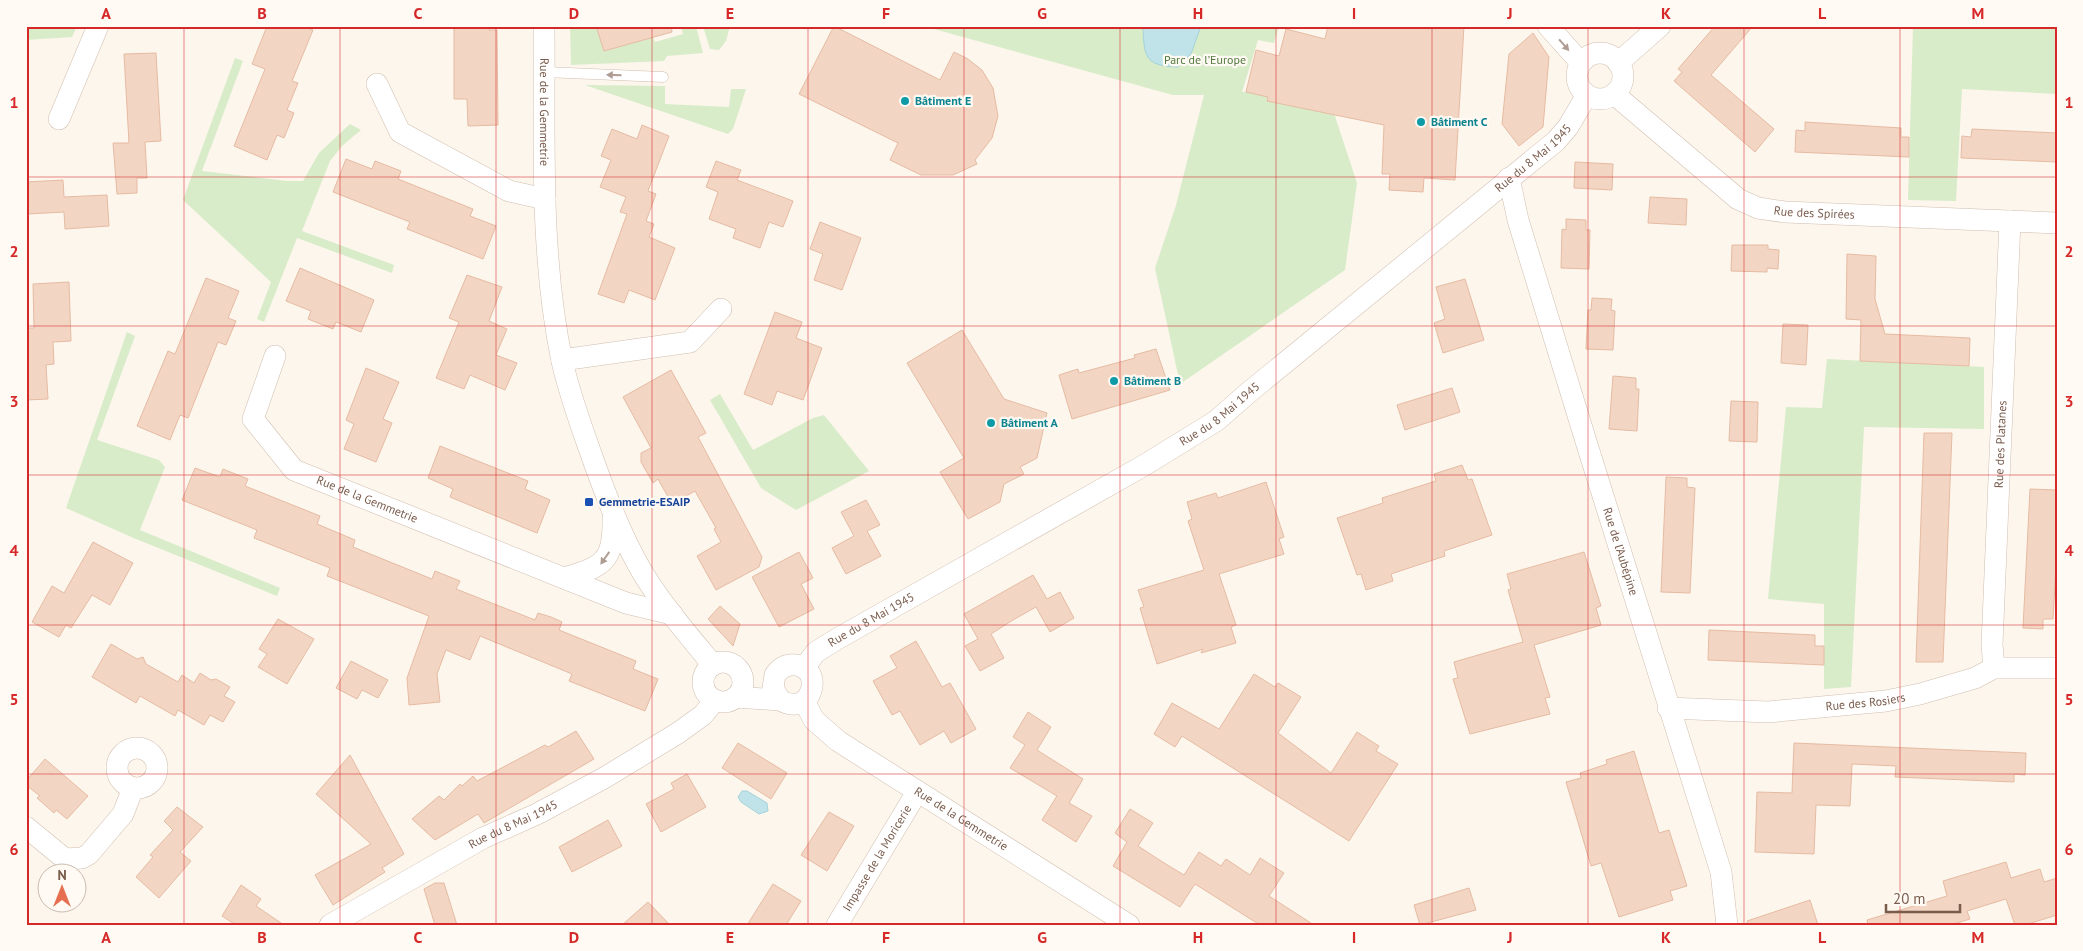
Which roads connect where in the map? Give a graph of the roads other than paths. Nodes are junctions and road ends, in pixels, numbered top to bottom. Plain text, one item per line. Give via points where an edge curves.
1 (98, 26) edge
2 (544, 26) edge
3 (1548, 26) edge
4 (1660, 26) edge
5 (1581, 63) junction
6 (1618, 63) junction
7 (544, 72) junction
8 (663, 77) dead end
9 (377, 84) dead end
10 (1614, 94) junction
11 (1587, 95) junction
12 (59, 119) dead end
13 (1509, 178) junction
14 (545, 199) junction
15 (2010, 221) junction
16 (2057, 223) edge
17 (721, 309) dead end
18 (275, 356) dead end
19 (562, 360) junction
20 (613, 514) junction
21 (564, 578) junction
22 (672, 614) junction
23 (713, 665) junction
24 (738, 668) junction
25 (804, 668) junction
26 (1994, 668) junction
27 (2057, 668) edge
28 (779, 669) junction
29 (736, 697) junction
30 (715, 700) junction
31 (780, 700) junction
32 (804, 701) junction
33 (1668, 708) junction
34 (133, 788) dead end
35 (917, 792) junction
36 (26, 827) edge
37 (330, 925) edge
38 (837, 925) edge
39 (1128, 925) edge
40 (1727, 925) edge

1 - 12 street
2 - 7 street, Rue de la Gemmetrie
3 -> 5 street
4 - 6 street
5 - 6 street via 1599,53
5 - 11 street via 1577,80
6 - 10 street via 1622,77
8 -> 7 lane
7 - 14 street, Rue de la Gemmetrie
9 - 14 street via 400,132 509,191
10 - 11 street via 1601,99
10 - 15 street, Rue des Spirées via 1738,199 1758,208 1785,212
11 - 13 street, Rue du 8 Mai 1945 via 1556,141
13 - 25 street, Rue du 8 Mai 1945 via 1216,422 837,639 816,652
13 - 33 street, Rue de l’Aubépine via 1521,229
14 - 19 street, Rue de la Gemmetrie via 549,282
15 - 16 street, Rue des Spirées
15 - 26 street, Rue des Platanes via 1992,645
17 - 19 street via 690,342
18 - 21 street, Rue de la Gemmetrie via 253,419 294,470
19 - 20 street, Rue de la Gemmetrie via 577,415
20 -> 21 street, Rue de la Gemmetrie via 614,542 607,557 600,565
20 - 22 street, Rue de la Gemmetrie via 644,575
21 - 22 street, Rue de la Gemmetrie via 626,603
22 - 23 street, Rue de la Gemmetrie
23 - 24 street via 726,662
23 - 30 street via 704,681 707,694
24 - 28 street
24 - 29 street via 743,686
25 - 28 street via 792,664
25 - 32 street via 813,685
26 - 27 street, Rue des Rosiers
26 - 33 street, Rue des Rosiers via 1975,678 1886,701 1768,712
28 - 31 street via 773,681 775,694
29 - 30 street via 724,702
29 - 31 street
30 - 37 street, Rue du 8 Mai 1945 via 703,715 678,733 604,778 483,838
31 - 32 street via 792,704
32 - 35 street, Rue de la Gemmetrie via 811,716 824,730
33 - 40 street, Rue de l’Aubépine via 1721,872
34 - 36 street via 123,814 82,858 65,859
35 - 38 street, Impasse de la Moricerie
35 - 39 street, Rue de la Gemmetrie

